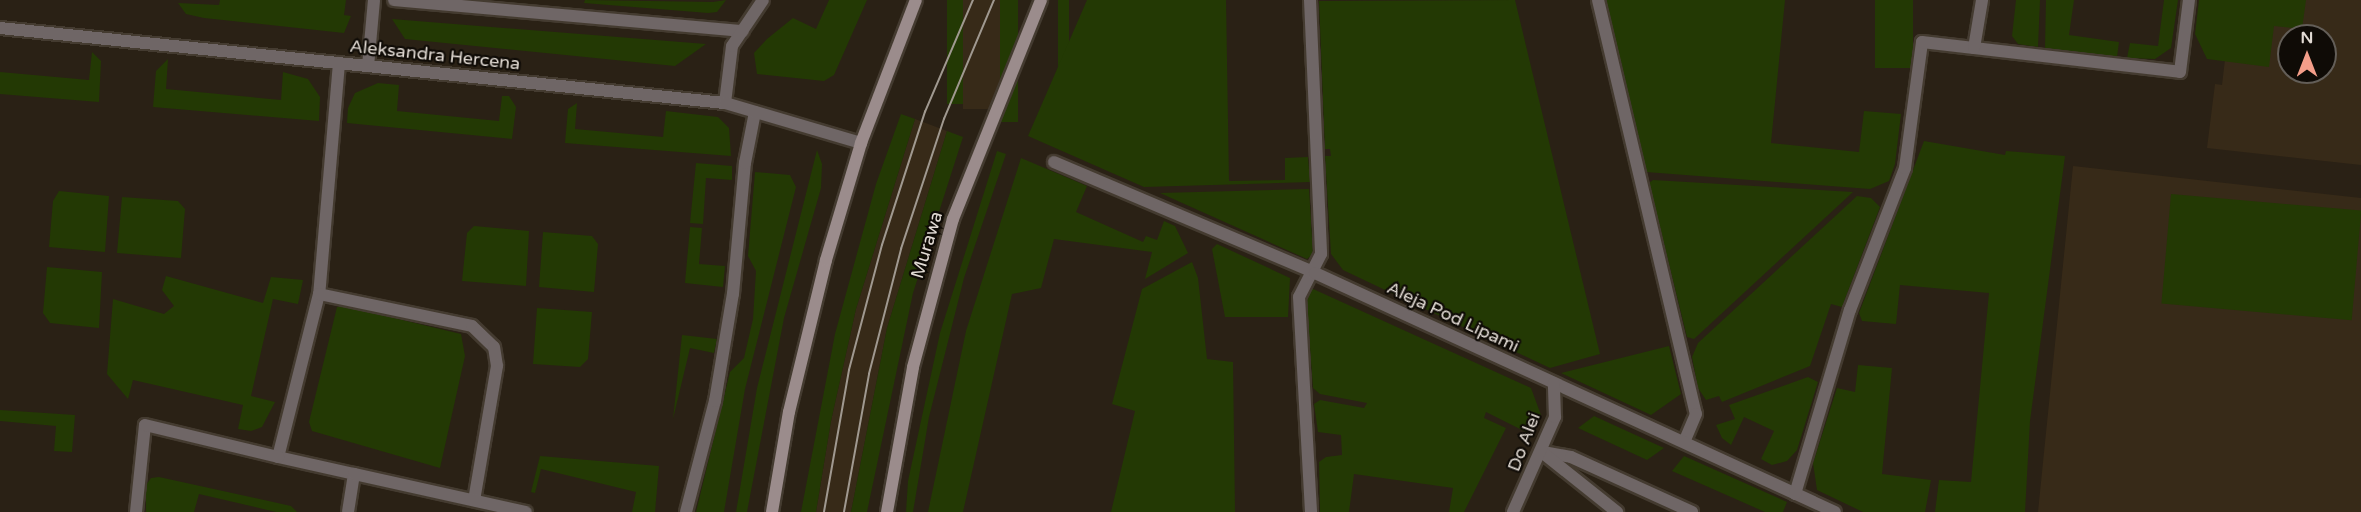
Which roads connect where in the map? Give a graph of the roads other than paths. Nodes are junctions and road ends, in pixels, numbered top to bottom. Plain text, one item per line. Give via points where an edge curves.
1 (374, 0) edge
2 (394, 0) edge
3 (763, 0) edge
4 (916, 0) edge
5 (1041, 0) edge
6 (1310, 0) edge
7 (1598, 0) edge
8 (1982, 0) edge
9 (2189, 0) edge
10 (0, 28) edge
11 (743, 30) junction
12 (1974, 48) junction
13 (339, 63) junction
14 (368, 66) junction
15 (725, 103) junction
16 (754, 112) junction
17 (861, 143) junction
18 (1054, 162) dead end
19 (1315, 273) junction
20 (319, 294) junction
21 (1554, 383) junction
22 (1684, 442) junction
23 (1542, 452) junction
24 (278, 457) junction
25 (354, 474) junction
26 (1795, 494) junction
27 (474, 500) junction
28 (136, 512) edge
29 (348, 512) edge
30 (522, 512) edge
31 (686, 512) edge
32 (772, 512) edge
33 (887, 512) edge
34 (1311, 512) edge
35 (1513, 512) edge
36 (1617, 512) edge
37 (1692, 512) edge
38 (1835, 512) edge

1 - 14 street
2 - 11 street
3 - 11 street
4 - 17 street
5 - 33 street, Murawa via 953,219 913,367
6 - 19 street via 1321,254
7 - 22 street via 1696,414
8 - 12 street
9 - 12 street via 2180,72
10 - 13 street, Aleksandra Hercena
11 - 15 street via 732,46
12 - 26 street via 1922,42 1905,168 1850,310
13 - 14 street, Aleksandra Hercena
13 - 20 street
14 - 15 street, Aleksandra Hercena
15 - 16 street, Aleksandra Hercena
16 - 17 street, Aleksandra Hercena
16 - 31 street via 745,163 736,272 715,401
17 - 32 street via 807,334
18 - 19 street, Aleja Pod Lipami
19 - 21 street, Aleja Pod Lipami
19 - 34 street via 1299,297
20 - 24 street
20 - 27 street via 472,326 489,341 497,366
21 - 22 street, Aleja Pod Lipami
21 - 23 street, Do Alei via 1555,417
22 - 26 street, Aleja Pod Lipami
23 - 35 street, Do Alei
23 - 36 street
23 - 37 street via 1571,457
24 - 25 street
24 - 28 street via 145,425
25 - 27 street
25 - 29 street
26 - 38 street, Aleja Pod Lipami
27 - 30 street

